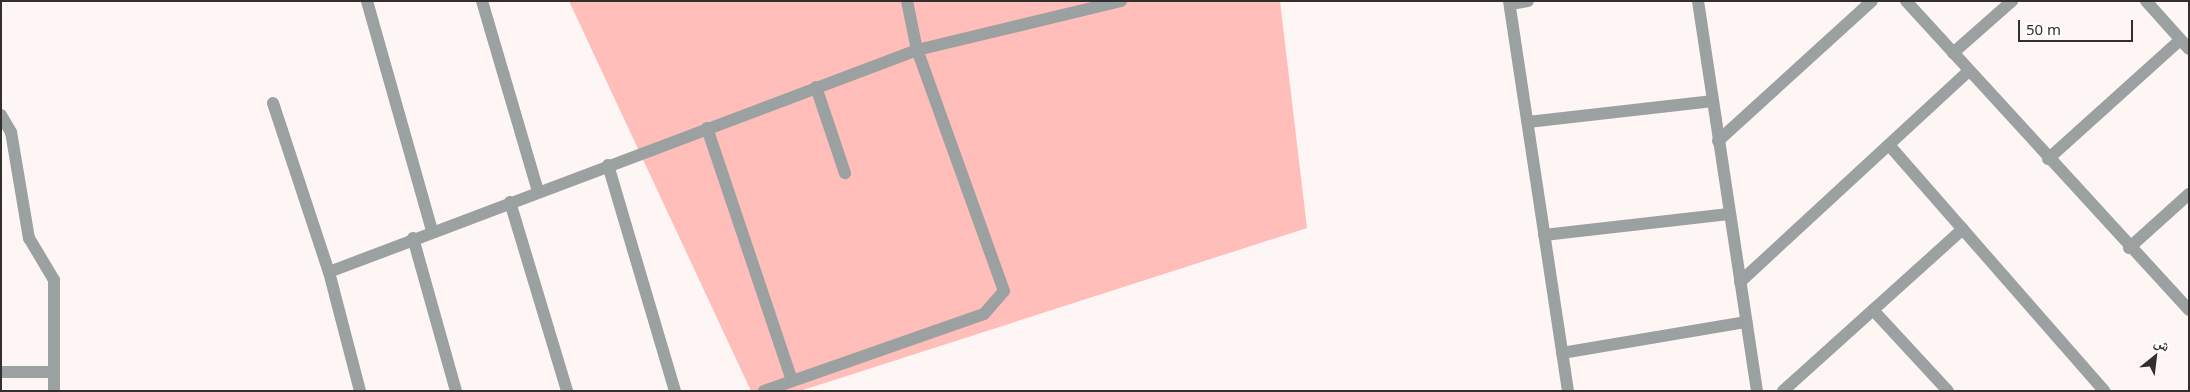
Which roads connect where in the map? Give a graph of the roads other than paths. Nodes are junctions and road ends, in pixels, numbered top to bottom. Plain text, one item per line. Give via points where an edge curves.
1 (367, 1) edge
2 (482, 1) edge
3 (907, 1) edge
4 (1121, 1) edge
5 (1528, 1) edge
6 (1699, 1) edge
7 (1872, 1) edge
8 (1906, 1) edge
9 (2012, 1) edge
10 (2146, 1) edge
11 (1510, 3) edge
12 (2185, 44) edge
13 (917, 50) junction
14 (1953, 53) junction
15 (1969, 71) junction
16 (816, 88) junction
17 (1711, 100) junction
18 (273, 103) dead end
19 (1, 114) edge
20 (1528, 122) junction
21 (707, 128) junction
22 (1718, 141) junction
23 (1889, 145) junction
24 (2048, 159) junction
25 (608, 165) junction
26 (846, 173) dead end
27 (538, 191) junction
28 (2189, 194) edge
29 (510, 202) junction
30 (1730, 214) junction
31 (1963, 229) junction
32 (432, 231) junction
33 (1544, 235) junction
34 (413, 238) junction
35 (2129, 248) junction
36 (329, 272) junction
37 (1740, 282) junction
38 (1873, 310) junction
39 (2189, 310) edge
40 (1746, 322) junction
41 (1562, 353) junction
42 (1, 372) edge
43 (54, 372) junction
44 (792, 380) junction
45 (54, 391) edge
46 (360, 391) edge
47 (456, 391) edge
48 (567, 391) edge
49 (675, 391) edge
50 (764, 391) edge
51 (1568, 391) edge
52 (1756, 391) edge
53 (1783, 391) edge
54 (1948, 391) edge
55 (2104, 391) edge

1 - 32 street
2 - 27 street
3 - 13 street
4 - 13 street
5 - 11 street
6 - 17 street
7 - 22 street
8 - 14 street
9 - 14 street
10 - 12 street
11 - 20 street
12 - 24 street
13 - 16 street
13 - 44 street via 1004,291 984,314
14 - 15 street
15 - 23 street
15 - 24 street
16 - 21 street
16 - 26 street
17 - 20 street
17 - 22 street
18 - 36 street
19 - 43 street via 11,132 29,238 54,280
20 - 33 street
21 - 25 street
21 - 44 street
22 - 30 street
23 - 31 street
23 - 37 street
24 - 35 street
25 - 27 street
25 - 49 street
27 - 29 street
28 - 35 street
29 - 32 street
29 - 48 street
30 - 33 street
30 - 37 street
31 - 38 street
31 - 55 street
32 - 34 street
33 - 41 street
34 - 36 street
34 - 47 street
35 - 39 street
36 - 46 street
37 - 40 street
38 - 53 street
38 - 54 street
40 - 41 street
40 - 52 street
41 - 51 street
42 - 43 street
43 - 45 street
44 - 50 street

